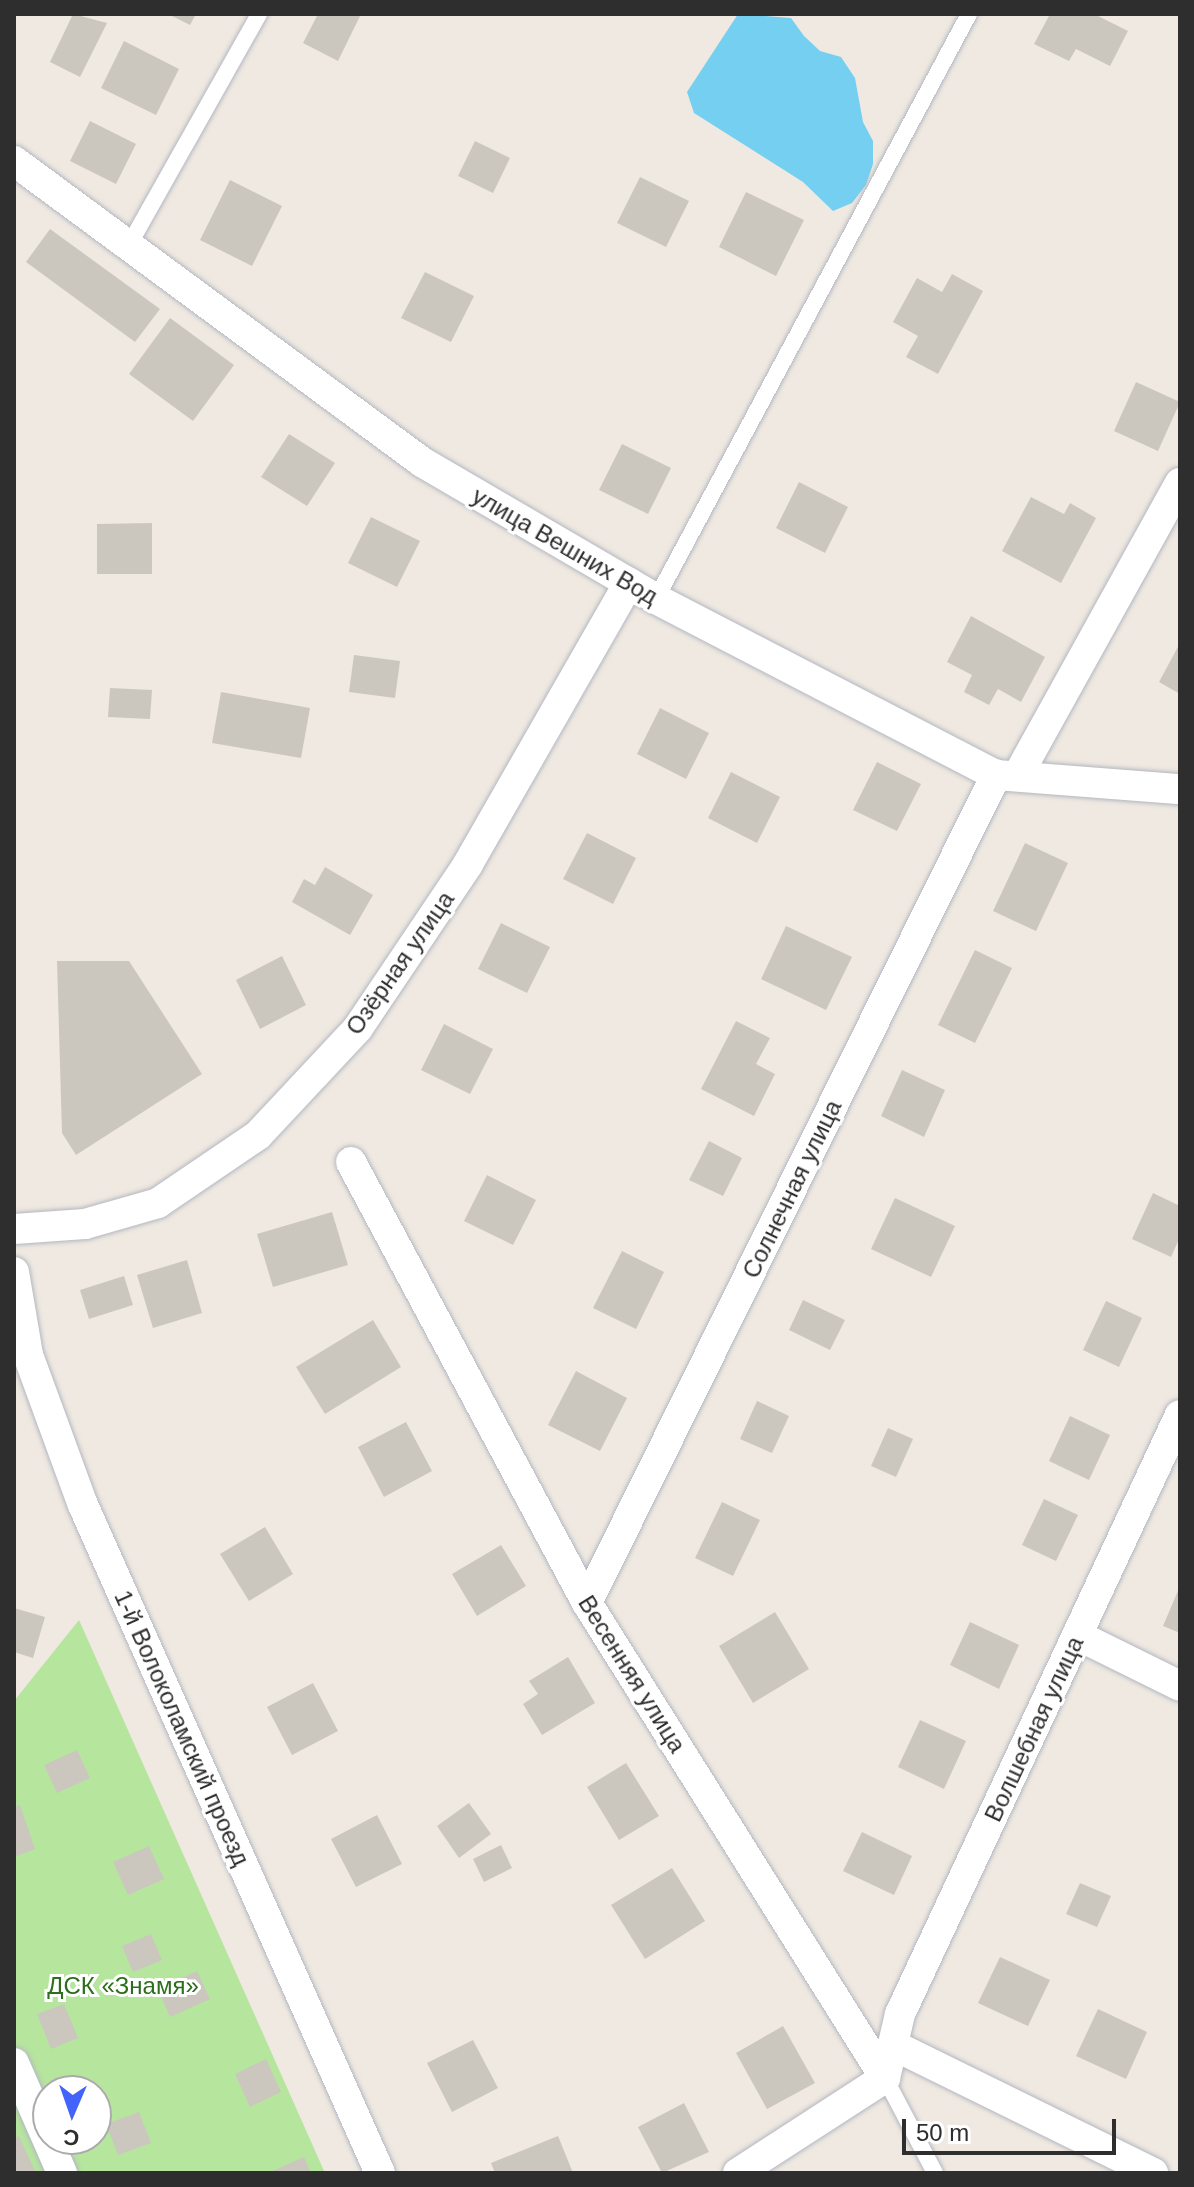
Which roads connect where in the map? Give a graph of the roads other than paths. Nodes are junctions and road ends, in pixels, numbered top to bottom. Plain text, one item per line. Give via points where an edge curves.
1 (259, 14) edge
2 (969, 14) edge
3 (14, 161) edge
4 (129, 245) junction
5 (1180, 483) edge
6 (629, 583) junction
7 (656, 599) junction
8 (1007, 775) junction
9 (1180, 789) edge
10 (351, 1162) dead end
11 (14, 1229) edge
12 (14, 1272) edge
13 (21, 1357) edge
14 (1180, 1415) edge
15 (587, 1603) junction
16 (1077, 1635) junction
17 (1180, 1686) edge
18 (893, 2045) junction
19 (14, 2063) edge
20 (885, 2078) junction
21 (62, 2173) edge
22 (380, 2173) edge
23 (738, 2173) edge
24 (935, 2173) edge
25 (1153, 2173) edge

1 - 4 lane
2 - 7 lane
3 - 4 street, улица Вешних Вод
4 - 6 street, улица Вешних Вод via 422,462
5 - 8 street, Солнечная улица
6 - 7 street, улица Вешних Вод
6 - 11 street, Озёрная улица via 468,864 358,1028 258,1135 158,1203 85,1224
7 - 8 street, улица Вешних Вод
8 - 9 street, улица Вешних Вод
8 - 15 street, Солнечная улица
10 - 15 street, Весенняя улица
12 - 13 street, 1-й Волоколамский проезд
13 - 22 street, 1-й Волоколамский проезд
14 - 16 street, Волшебная улица
15 - 20 street, Весенняя улица
16 - 17 street
16 - 18 street, Волшебная улица via 900,2014
18 - 20 street, Волшебная улица
18 - 25 street
19 - 21 street
20 - 23 street
20 - 24 lane, Весенняя улица

